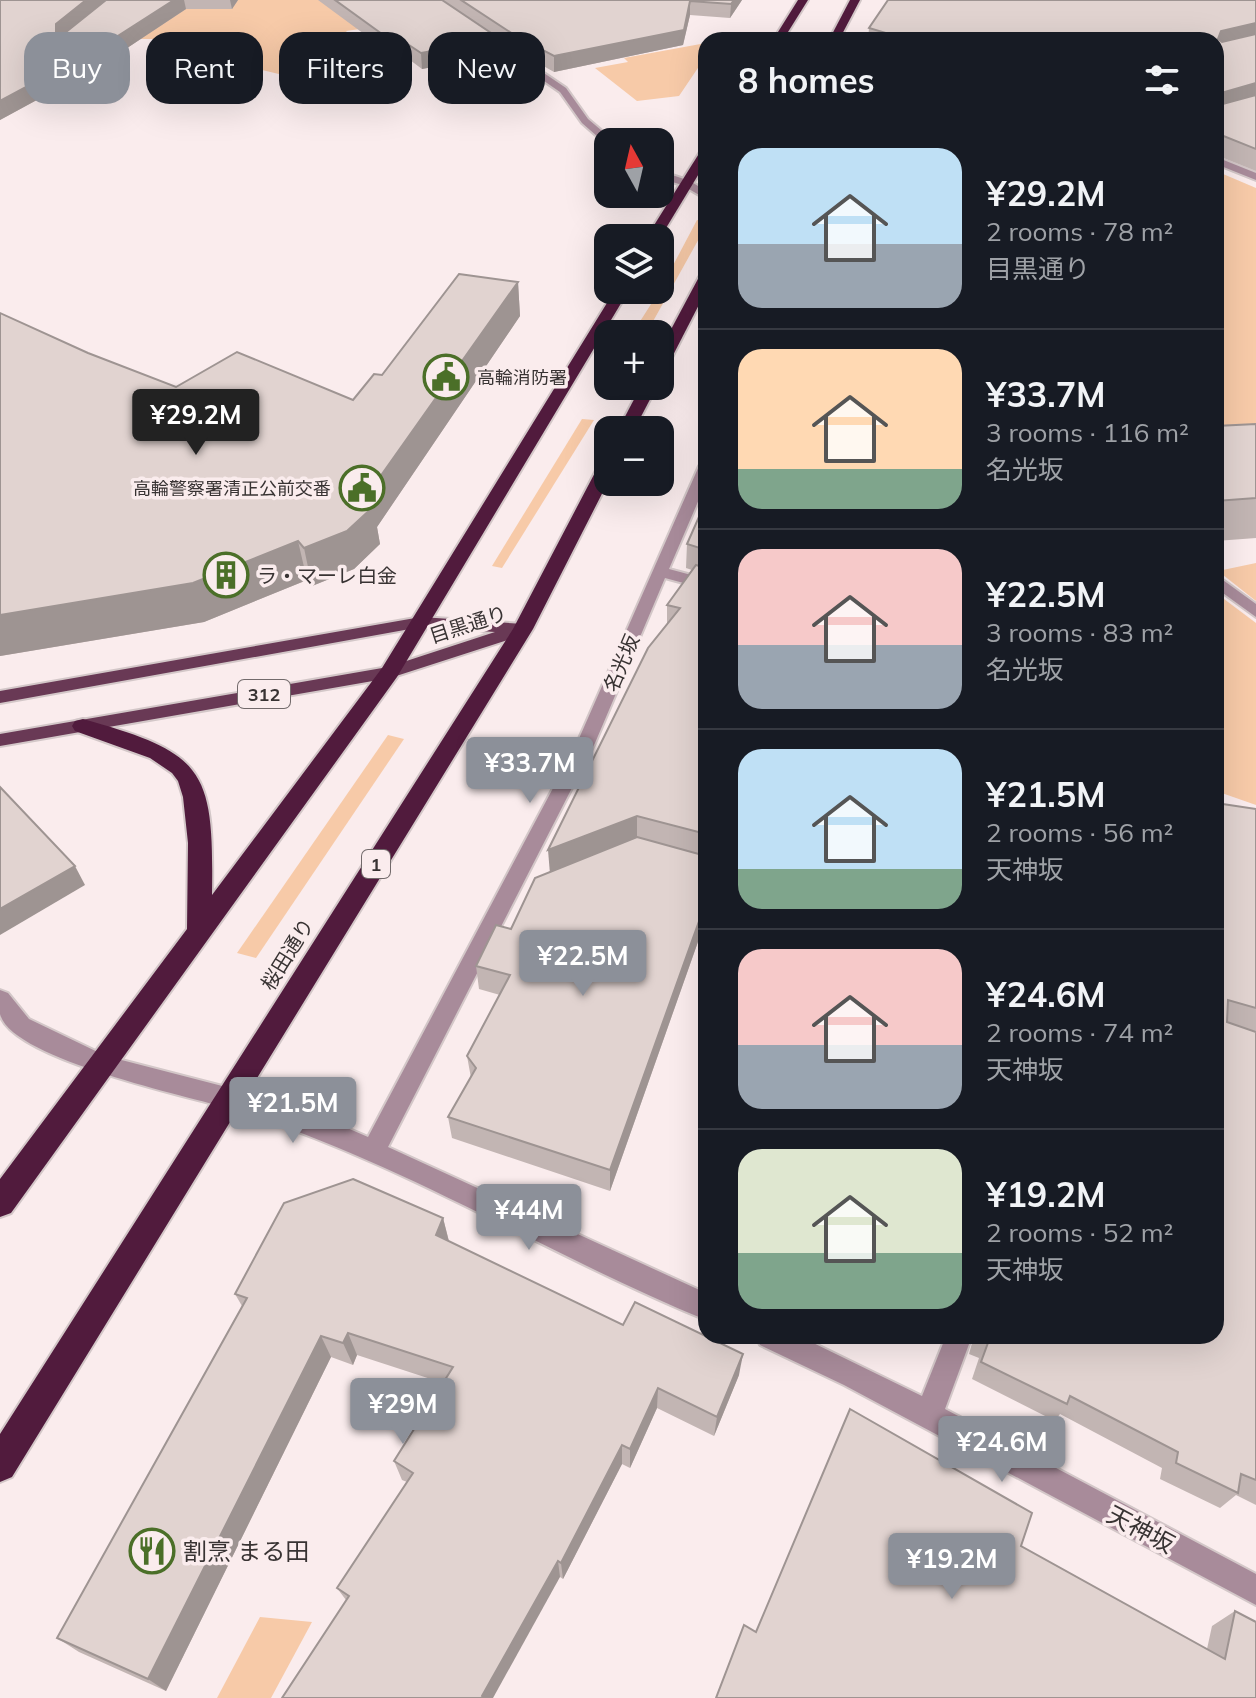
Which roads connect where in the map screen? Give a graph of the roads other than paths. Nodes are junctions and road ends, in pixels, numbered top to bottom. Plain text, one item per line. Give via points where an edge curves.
1 (431, 0) edge
2 (803, 0) edge
3 (855, 0) edge
4 (783, 32) edge
5 (838, 32) edge
6 (594, 129) edge
7 (1224, 163) edge
8 (698, 164) edge
9 (1256, 177) edge
10 (674, 179) edge
11 (686, 183) junction
12 (698, 191) edge
13 (661, 224) edge
14 (698, 292) edge
15 (614, 304) edge
16 (674, 338) edge
17 (698, 484) edge
18 (594, 492) edge
19 (660, 572) junction
20 (698, 582) edge
21 (1224, 586) edge
22 (1256, 612) edge
23 (421, 622) junction
24 (523, 629) junction
25 (390, 672) junction
26 (0, 697) edge
27 (83, 726) junction
28 (0, 740) edge
29 (533, 892) edge
30 (504, 904) junction
31 (199, 929) junction
32 (0, 999) edge
33 (101, 1065) junction
34 (230, 1098) junction
35 (372, 1153) junction
36 (0, 1203) edge
37 (698, 1303) edge
38 (785, 1344) edge
39 (956, 1344) edge
40 (929, 1415) junction
41 (0, 1465) edge
42 (1256, 1590) edge

1 - 6 street via 563,90
2 - 4 highway
3 - 5 highway
7 - 9 street
8 - 11 highway
10 - 11 street
11 - 12 street
11 - 13 highway
14 - 16 highway
15 - 23 highway
17 - 19 street, 名光坂
18 - 24 highway, 桜田通り / 1
19 - 20 street
19 - 30 street, 名光坂 via 586,743
21 - 22 street
23 - 24 main road, 目黒通り / 312
23 - 25 highway
23 - 26 main road, 目黒通り / 312
24 - 25 main road, 目黒通り / 312
24 - 34 highway, 桜田通り / 1
25 - 27 main road, 目黒通り / 312
25 - 31 highway
27 - 28 main road, 目黒通り / 312
27 - 31 highway via 154,751 182,768 197,802
29 - 30 street
30 - 35 street, 名光坂
31 - 33 highway
32 - 33 street via 21,1026
33 - 34 street
33 - 36 highway
34 - 35 street via 331,1132
34 - 41 highway, 桜田通り / 1
35 - 37 street
38 - 40 street, 天神坂
39 - 40 street
40 - 42 street, 天神坂

